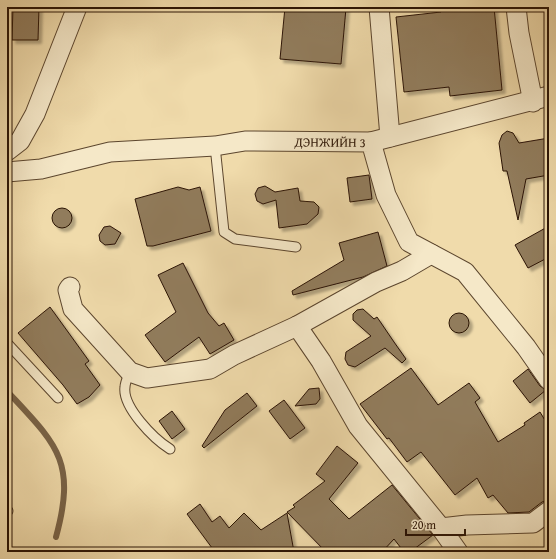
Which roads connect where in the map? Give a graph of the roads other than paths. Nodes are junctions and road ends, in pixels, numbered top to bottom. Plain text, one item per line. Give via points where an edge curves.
1 (77, 7) edge
2 (379, 7) edge
3 (516, 7) edge
4 (541, 99) edge
5 (390, 138) junction
6 (372, 142) junction
7 (215, 146) junction
8 (7, 151) edge
9 (7, 172) edge
10 (296, 247) dead end
11 (431, 254) junction
12 (70, 287) dead end
13 (297, 326) junction
14 (7, 343) edge
15 (130, 372) junction
16 (549, 380) edge
17 (58, 398) dead end
18 (170, 449) dead end
19 (549, 511) edge
20 (442, 528) junction
21 (458, 552) edge

1 - 8 street via 35,114 20,141
2 - 5 street
3 - 4 street
4 - 5 street
5 - 6 street
6 - 7 street, ДЭНЖИЙН 3 via 245,141
6 - 11 street, ДЭНЖИЙН 3 via 386,195 409,242
7 - 9 street, ДЭНЖИЙН 3 via 110,152 41,169
7 - 10 lane via 224,232 235,239
11 - 13 street
11 - 16 street, ДЭНЖИЙН 3 via 465,272 526,347
12 - 15 street via 68,290 73,309
13 - 15 street via 210,369 147,378
13 - 20 street via 321,361 358,426
14 - 17 lane
15 - 18 lane via 125,388 126,401 141,423 159,442
19 - 20 street via 533,523
20 - 21 street

